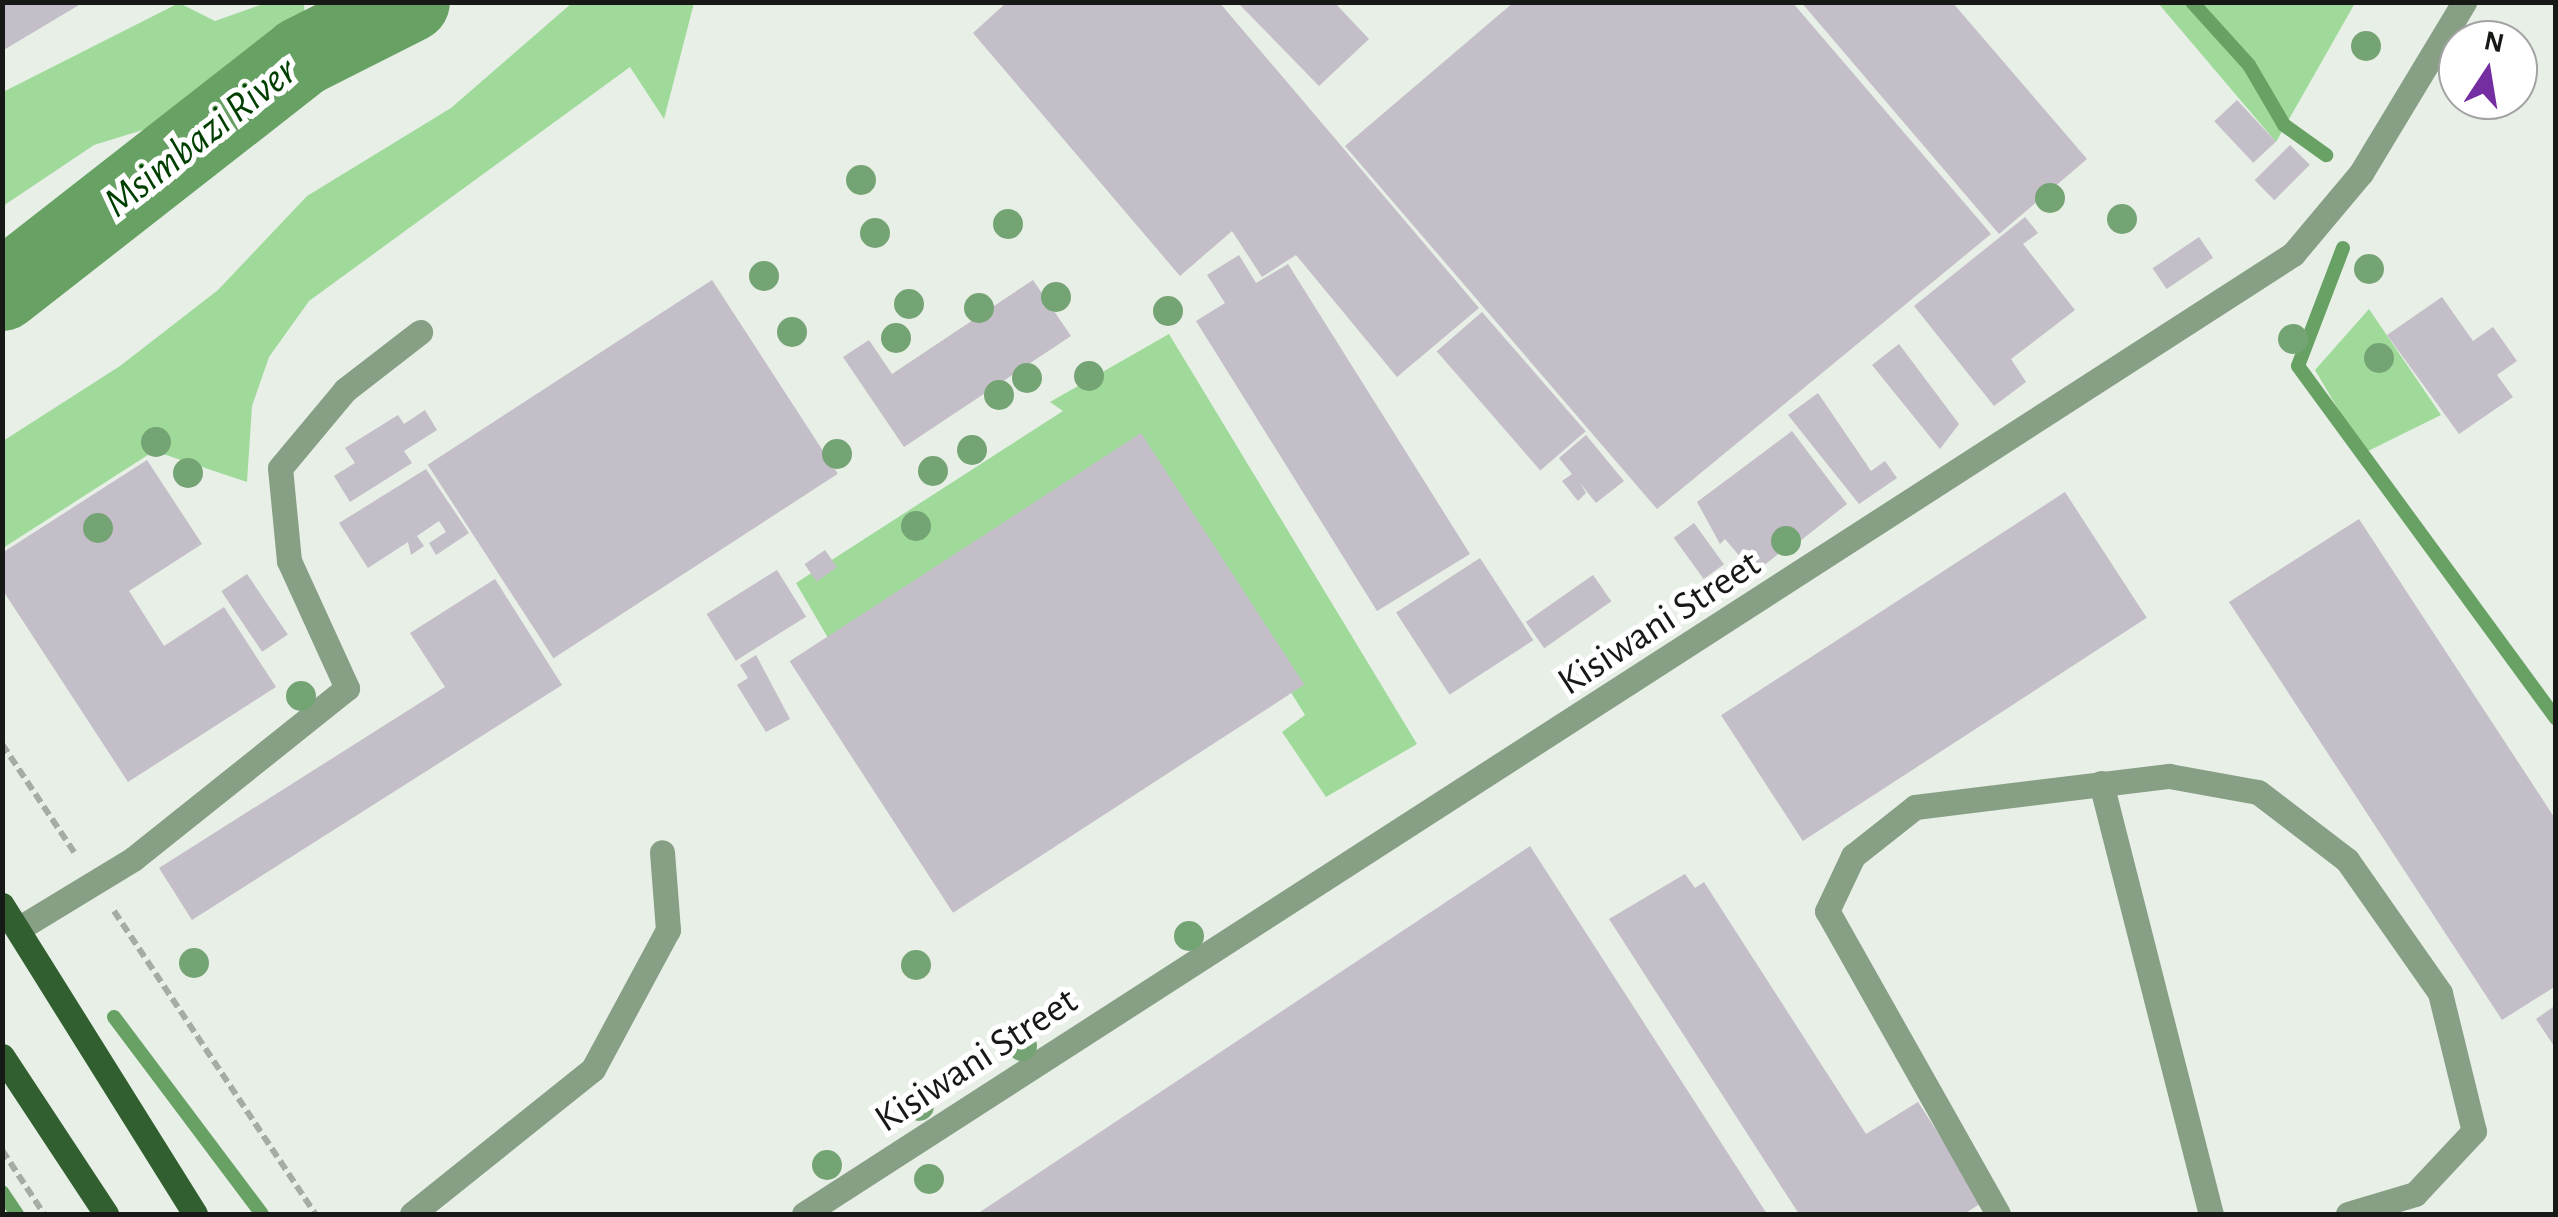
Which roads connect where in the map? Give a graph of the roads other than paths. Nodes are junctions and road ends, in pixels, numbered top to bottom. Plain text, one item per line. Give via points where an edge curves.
1 (2464, 2) edge
2 (420, 332) dead end
3 (2100, 784) junction
4 (662, 852) dead end
5 (2, 905) edge
6 (18, 929) junction
7 (2, 1056) edge
8 (106, 1214) edge
9 (195, 1214) edge
10 (412, 1214) edge
11 (804, 1214) edge
12 (1998, 1214) edge
13 (2211, 1214) edge
14 (2348, 1214) edge

1 - 11 street, Kisiwani Street via 2362,174 2293,254
2 - 6 street via 345,390 280,468 289,561 347,688 132,859
3 - 12 street via 1916,808 1853,856 1827,912
3 - 13 street
3 - 14 street via 2168,776 2258,792 2347,860 2440,993 2474,1131 2415,1194
4 - 10 street via 668,930 593,1069
5 - 6 main road
6 - 9 main road
7 - 8 main road

